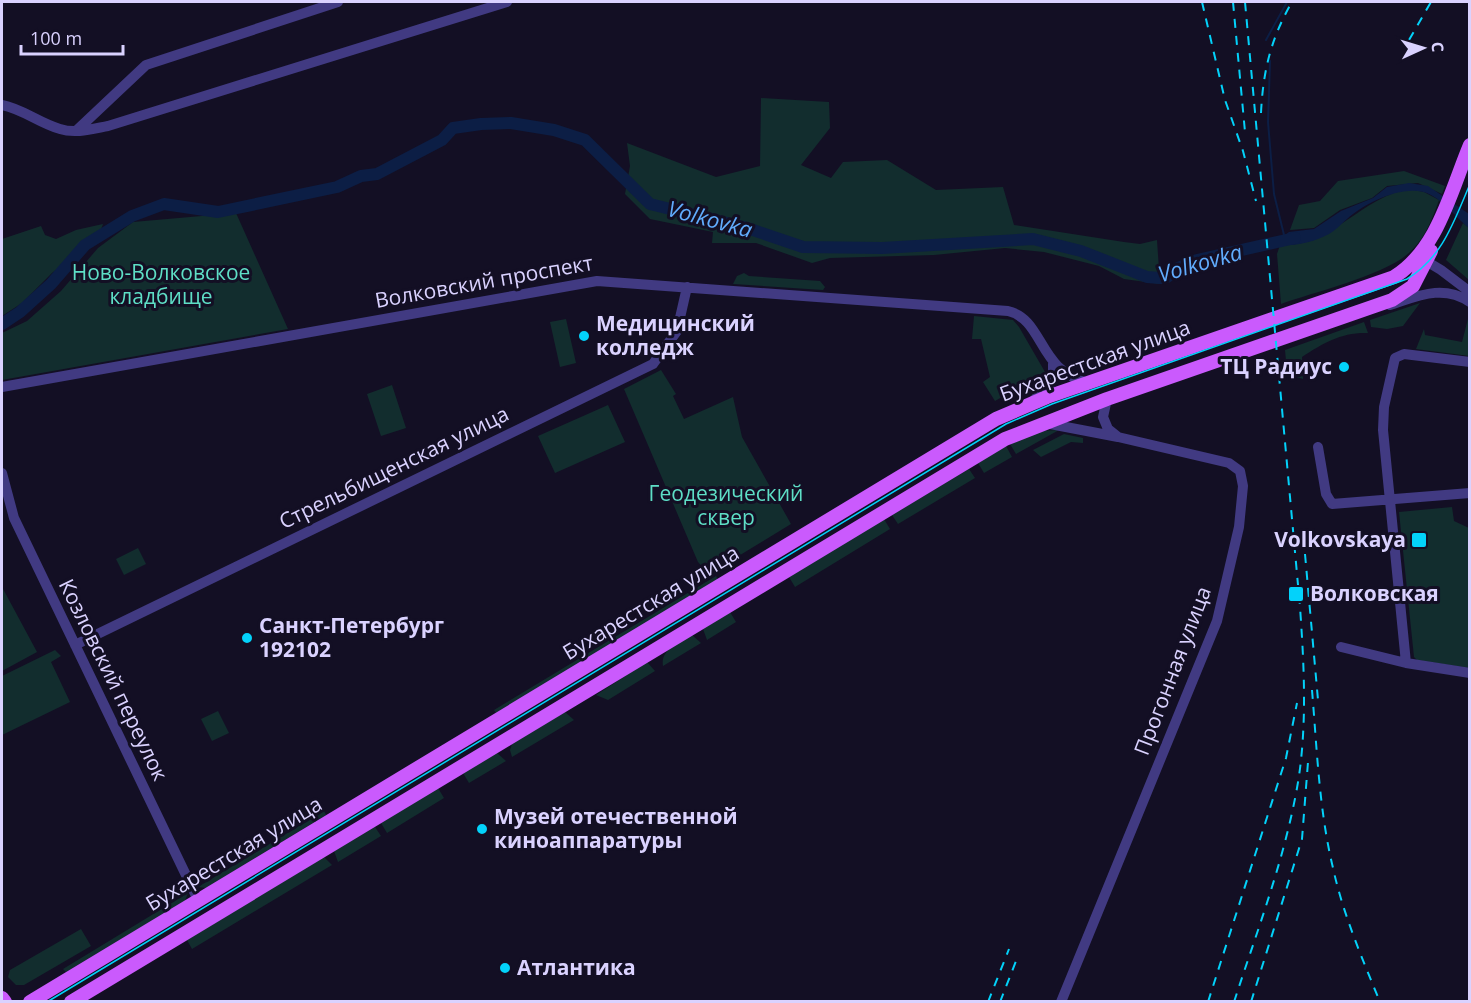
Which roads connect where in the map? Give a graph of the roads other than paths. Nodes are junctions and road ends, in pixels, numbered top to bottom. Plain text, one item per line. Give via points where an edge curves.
1 (338, 2) edge
2 (507, 2) edge
3 (2, 105) edge
4 (76, 131) junction
5 (1470, 145) edge
6 (1470, 165) edge
7 (1450, 202) junction
8 (1423, 259) junction
9 (1398, 274) junction
10 (687, 287) junction
11 (1411, 288) junction
12 (1470, 292) edge
13 (1470, 302) edge
14 (1367, 310) junction
15 (1470, 362) edge
16 (1053, 364) junction
17 (1089, 383) junction
18 (2, 387) edge
19 (1107, 399) junction
20 (1030, 403) junction
21 (1042, 423) junction
22 (1118, 437) junction
23 (1318, 447) dead end
24 (2, 473) edge
25 (1470, 493) edge
26 (1390, 500) junction
27 (75, 645) junction
28 (1341, 647) dead end
29 (1406, 663) junction
30 (1470, 673) edge
31 (253, 867) junction
32 (264, 885) junction
33 (198, 900) junction
34 (2, 998) edge
35 (5, 1002) edge
36 (30, 1002) edge
37 (71, 1002) edge
38 (1060, 1002) edge

1 - 4 street via 146,65
2 - 4 street via 120,122
3 - 4 street via 59,129
5 - 7 main road
6 - 7 main road
7 - 8 main road
8 - 9 main road, Бухарестская улица
8 - 11 main road
8 - 12 street
9 - 11 main road via 1407,279
9 - 17 main road, Бухарестская улица
10 - 16 street, Волковский проспект via 1008,311 1028,322
10 - 18 street, Волковский проспект via 592,282
10 - 27 street, Стрельбищенская улица via 677,331 653,364
11 - 14 main road, Бухарестская улица
13 - 14 street via 1455,294 1437,292
14 - 19 main road, Бухарестская улица
15 - 26 street via 1408,354 1395,358 1383,419
16 - 17 street, Волковский проспект via 1073,379
16 - 20 street via 1053,381
17 - 20 main road, Бухарестская улица
19 - 21 main road, Бухарестская улица
19 - 22 street via 1103,417 1108,429
20 - 31 main road, Бухарестская улица via 996,419
21 - 22 street, Прогонная улица
21 - 32 main road, Бухарестская улица via 970,460
22 - 38 street, Прогонная улица via 1229,463 1242,473 1244,486 1217,621
23 - 26 street via 1326,494 1332,504
24 - 27 street, Козловский переулок via 14,518
25 - 26 street
26 - 29 street
27 - 33 street, Козловский переулок
28 - 29 street
29 - 30 street
31 - 32 main road
31 - 33 main road, Бухарестская улица
32 - 37 main road, Бухарестская улица
33 - 36 main road, Бухарестская улица
34 - 35 main road

